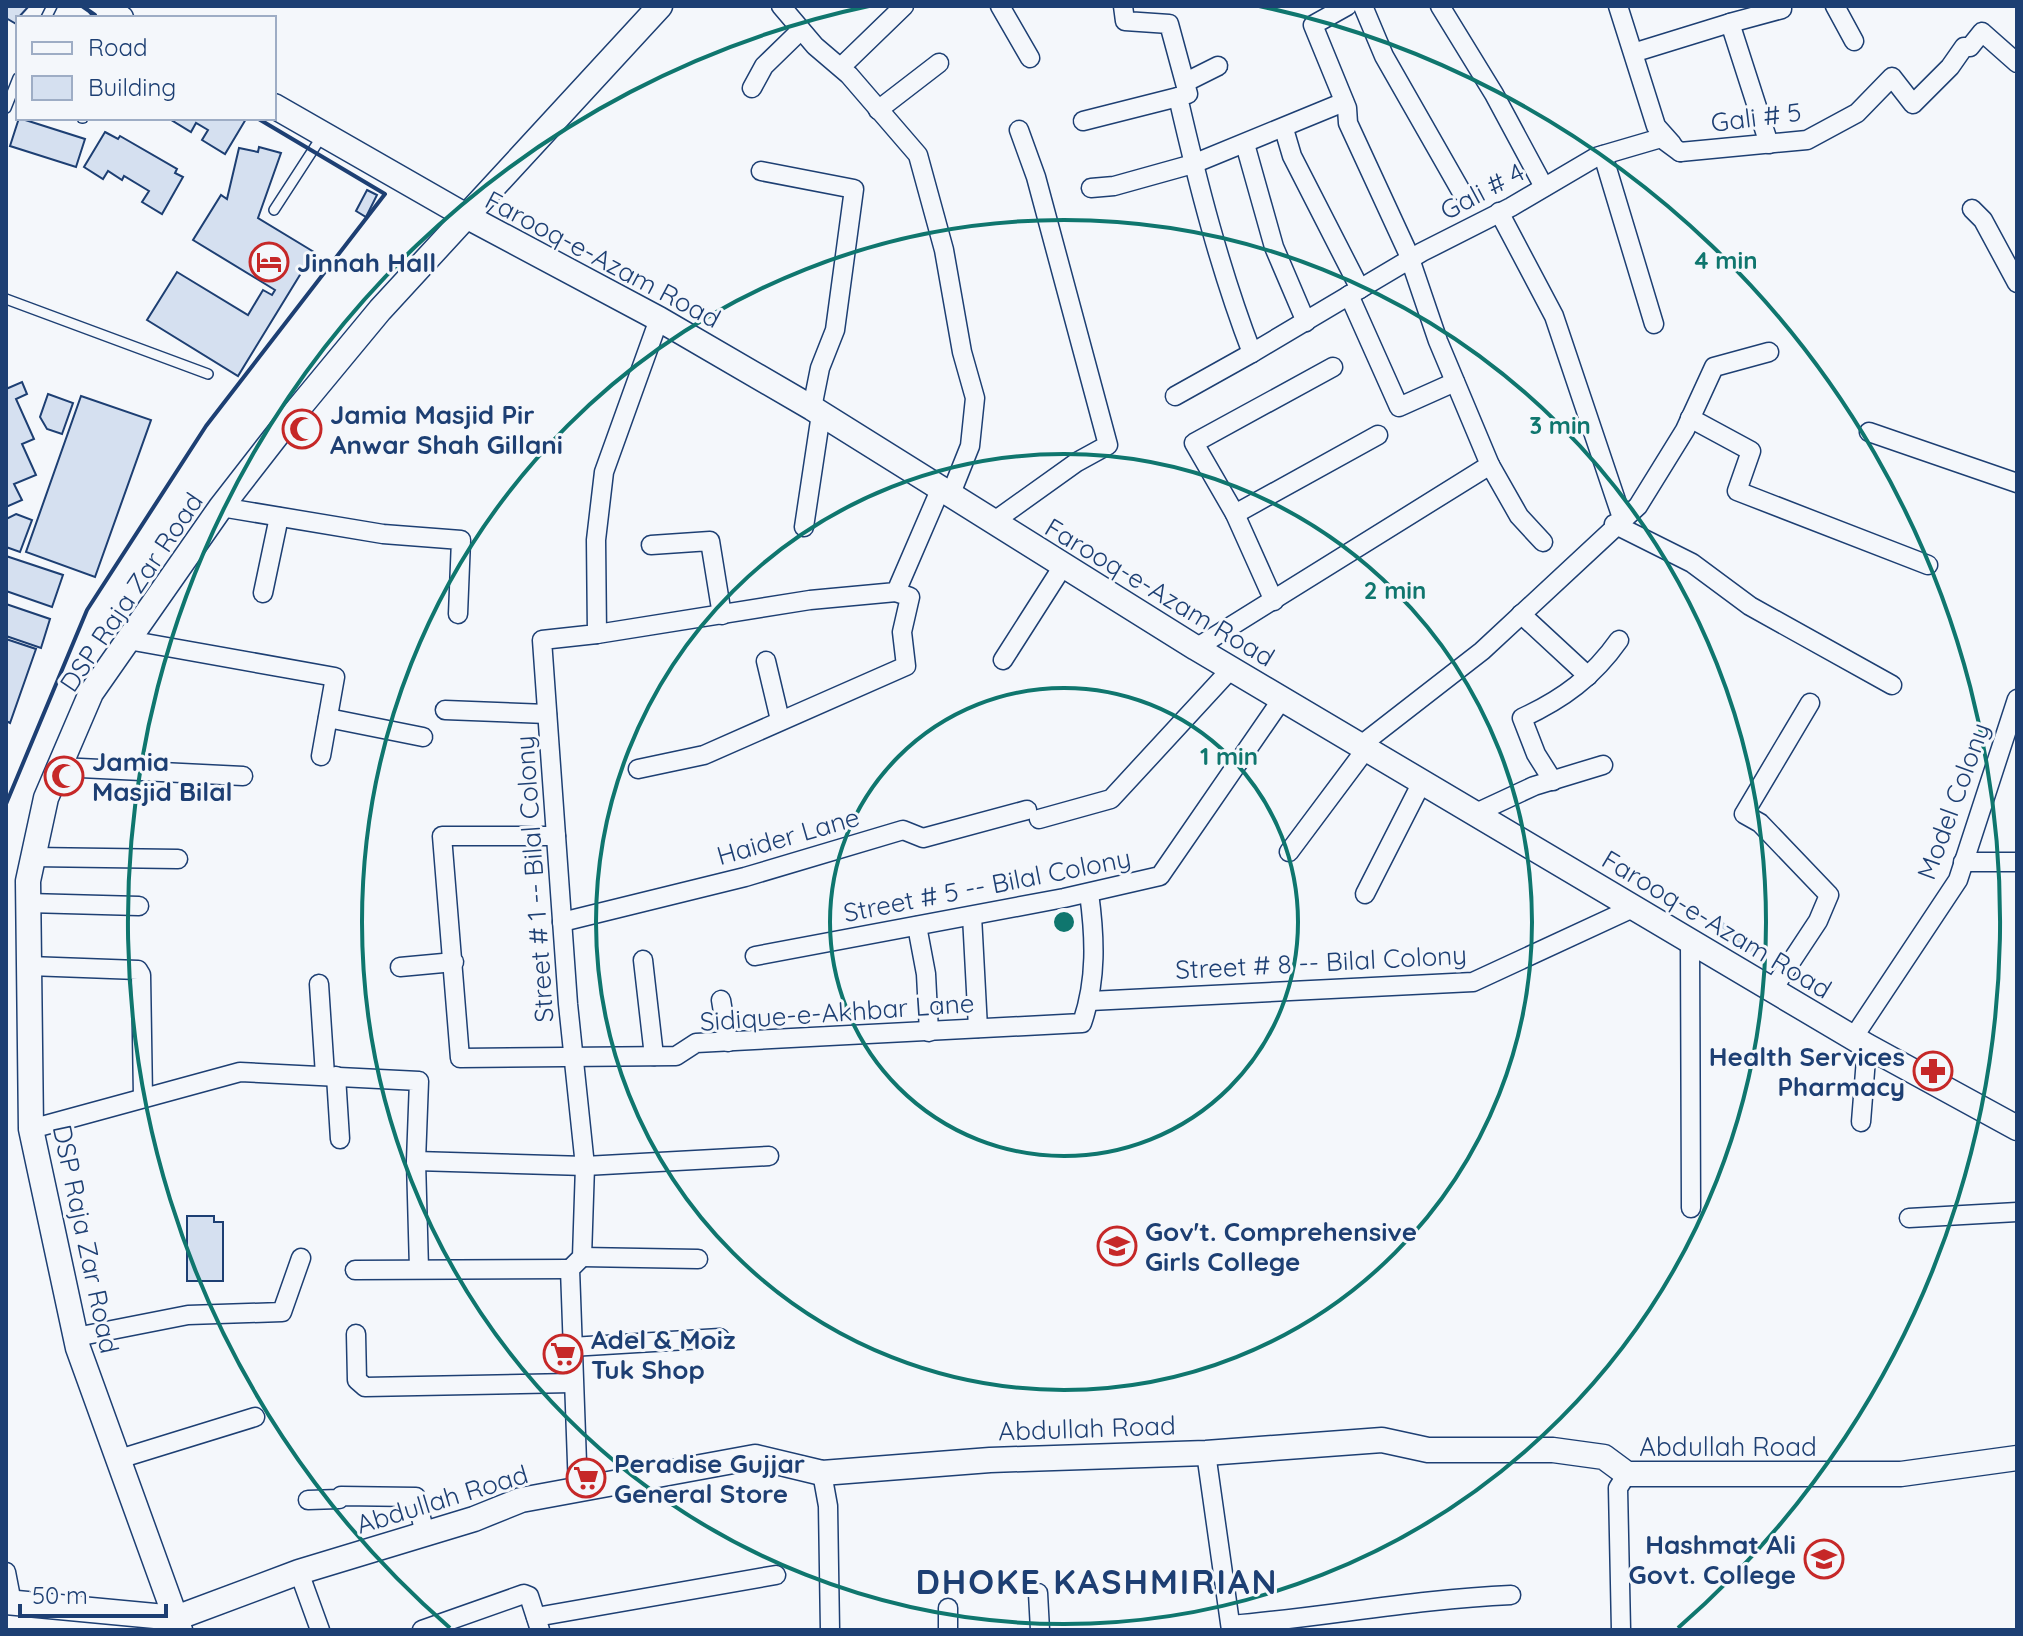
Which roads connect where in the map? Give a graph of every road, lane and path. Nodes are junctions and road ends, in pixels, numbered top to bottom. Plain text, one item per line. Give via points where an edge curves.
1 (100, 6) edge
2 (660, 6) edge
3 (781, 6) edge
4 (904, 6) edge
5 (1000, 6) edge
6 (1123, 6) edge
7 (1347, 6) edge
8 (1363, 6) edge
9 (1441, 6) edge
10 (1618, 6) edge
11 (1781, 6) edge
12 (1835, 6) edge
13 (1169, 15) edge
14 (119, 16) edge
15 (1725, 18) edge
16 (801, 30) junction
17 (1854, 41) dead end
18 (1636, 52) junction
19 (1030, 58) dead end
20 (939, 63) dead end
21 (2017, 63) edge
22 (1218, 66) dead end
23 (841, 67) junction
24 (752, 88) dead end
25 (1182, 89) junction
26 (14, 94) edge
27 (1344, 102) junction
28 (276, 107) edge
29 (6, 108) edge
30 (878, 110) junction
31 (1083, 121) dead end
32 (1284, 129) junction
33 (1019, 130) dead end
34 (323, 134) junction
35 (1245, 144) junction
36 (1769, 144) junction
37 (1680, 152) junction
38 (1603, 155) junction
39 (1193, 164) junction
40 (761, 171) dead end
41 (1544, 187) junction
42 (1091, 188) dead end
43 (1461, 191) dead end
44 (1972, 209) dead end
45 (274, 210) dead end
46 (1499, 212) junction
47 (466, 216) junction
48 (1409, 260) junction
49 (2017, 283) edge
50 (1354, 292) junction
51 (6, 299) edge
52 (659, 319) junction
53 (1310, 320) junction
54 (1654, 324) dead end
55 (1769, 352) dead end
56 (1252, 353) junction
57 (1333, 367) dead end
58 (208, 374) dead end
59 (1455, 382) junction
60 (1175, 396) dead end
61 (816, 411) junction
62 (1690, 418) junction
63 (1869, 432) dead end
64 (1378, 435) dead end
65 (1490, 465) junction
66 (2017, 483) edge
67 (945, 493) junction
68 (221, 507) junction
69 (1235, 514) junction
70 (279, 517) junction
71 (1618, 521) junction
72 (993, 522) junction
73 (804, 527) dead end
74 (1543, 542) dead end
75 (651, 545) dead end
76 (1928, 565) dead end
77 (1063, 566) junction
78 (896, 592) junction
79 (263, 593) dead end
80 (1274, 601) junction
81 (458, 614) dead end
82 (1521, 614) junction
83 (722, 615) junction
84 (597, 634) junction
85 (128, 640) junction
86 (1619, 640) dead end
87 (1196, 648) junction
88 (1003, 660) dead end
89 (766, 661) dead end
90 (1231, 669) junction
91 (1588, 676) junction
92 (1892, 685) dead end
93 (1282, 699) junction
94 (2017, 699) edge
95 (1810, 703) dead end
96 (445, 710) dead end
97 (547, 714) junction
98 (328, 718) junction
99 (780, 720) junction
100 (423, 737) dead end
101 (1364, 747) junction
102 (321, 756) dead end
103 (1603, 765) dead end
104 (60, 767) junction
105 (638, 769) dead end
106 (243, 776) dead end
107 (1553, 781) junction
108 (1422, 782) junction
109 (1476, 813) junction
110 (556, 836) junction
111 (1289, 852) dead end
112 (33, 857) junction
113 (178, 859) dead end
114 (1963, 862) junction
115 (2017, 862) edge
116 (1089, 893) junction
117 (1365, 894) dead end
118 (28, 903) junction
119 (139, 906) dead end
120 (1635, 907) junction
121 (972, 916) junction
122 (562, 922) junction
123 (917, 926) junction
124 (1690, 940) junction
125 (755, 956) dead end
126 (643, 960) dead end
127 (454, 962) junction
128 (29, 966) junction
129 (400, 967) dead end
130 (319, 984) dead end
131 (1773, 989) junction
132 (721, 1000) dead end
133 (1090, 1001) junction
134 (978, 1028) junction
135 (929, 1032) junction
136 (728, 1042) junction
137 (1860, 1042) junction
138 (654, 1056) junction
139 (575, 1057) junction
140 (331, 1075) junction
141 (143, 1097) junction
142 (1861, 1122) dead end
143 (2017, 1128) edge
144 (31, 1129) junction
145 (340, 1139) dead end
146 (769, 1156) dead end
147 (416, 1161) junction
148 (585, 1166) junction
149 (1691, 1208) dead end
150 (2017, 1212) edge
151 (1909, 1218) dead end
152 (301, 1258) dead end
153 (698, 1259) dead end
154 (576, 1263) junction
155 (419, 1269) junction
156 (355, 1270) dead end
157 (356, 1334) dead end
158 (76, 1337) junction
159 (720, 1338) dead end
160 (571, 1347) junction
161 (572, 1383) junction
162 (255, 1417) dead end
163 (1206, 1453) junction
164 (2017, 1458) edge
165 (119, 1459) junction
166 (822, 1473) junction
167 (1627, 1474) junction
168 (578, 1490) junction
169 (308, 1500) dead end
170 (425, 1534) junction
171 (6, 1572) edge
172 (299, 1572) junction
173 (776, 1575) dead end
174 (1038, 1593) dead end
175 (1511, 1595) dead end
176 (9, 1603) edge
177 (948, 1608) dead end
178 (538, 1623) edge
179 (178, 1624) edge
180 (1231, 1628) edge
181 (320, 1630) edge
182 (422, 1630) edge
183 (830, 1630) edge
184 (948, 1630) edge
185 (1040, 1630) edge
186 (1621, 1630) edge

1 - 14 street
2 - 47 street, DSP Raja Zar Road
3 - 16 street
4 - 23 street
5 - 19 street
6 - 13 street via 1125,21
7 - 27 street via 1313,25
8 - 43 street via 1384,56
9 - 41 street
10 - 18 street, Gali # 5
11 - 15 street
12 - 17 street
13 - 25 street
15 - 18 street
15 - 36 street
16 - 23 street
16 - 24 street via 764,66
18 - 37 street, Gali # 5 via 1656,126
20 - 30 street
21 - 36 street, Gali # 5 via 1982,32 1913,104 1892,77 1857,113 1836,126 1807,140
22 - 25 street
23 - 30 street
25 - 31 street
25 - 39 street
26 - 29 lane
27 - 32 street
27 - 48 street via 1348,123
28 - 34 street, Farooq-e-Azam Road
30 - 67 street via 918,155 975,398 970,446
32 - 35 street
32 - 50 street
33 - 72 street via 1108,445
34 - 45 lane
34 - 47 street, Farooq-e-Azam Road
35 - 39 street
35 - 53 street via 1274,247
36 - 37 street, Gali # 5
37 - 38 street, Gali # 4 via 1661,138
38 - 41 street, Gali # 4
38 - 54 street
39 - 42 street
39 - 56 street via 1224,279
40 - 61 street via 854,189 835,330 820,368
41 - 46 street, Gali # 4
44 - 49 street
46 - 48 street, Gali # 4
46 - 71 street via 1554,316
47 - 52 street, Farooq-e-Azam Road
47 - 68 street, DSP Raja Zar Road via 371,322
48 - 50 street, Gali # 4
48 - 59 street
50 - 53 street, Gali # 4
50 - 59 street via 1399,407
51 - 58 lane
52 - 61 street, Farooq-e-Azam Road
52 - 84 street via 604,472 596,540
53 - 56 street, Gali # 4
55 - 62 street via 1714,367
56 - 60 street, Gali # 4
57 - 69 street via 1194,443
59 - 65 street
61 - 67 street, Farooq-e-Azam Road
61 - 73 street
62 - 71 street via 1638,506
62 - 76 street via 1751,451 1737,491
63 - 66 street
64 - 69 street
65 - 74 street via 1519,516
65 - 80 street
67 - 72 street, Farooq-e-Azam Road
67 - 78 street
68 - 70 street
68 - 85 street, DSP Raja Zar Road
69 - 80 street
70 - 79 street
70 - 81 street via 461,540
71 - 82 street
71 - 92 street via 1692,563 1750,606
72 - 77 street, Farooq-e-Azam Road
75 - 83 street via 710,541
77 - 87 street, Farooq-e-Azam Road
77 - 88 street
78 - 83 street
78 - 99 street via 910,597 902,632 906,666
80 - 87 street
82 - 91 street
82 - 101 street
83 - 84 street
84 - 97 street, Street # 1 -- Bilal Colony via 542,640
85 - 98 street via 331,675 336,681
85 - 104 street, DSP Raja Zar Road via 91,693
86 - 91 street
87 - 90 street, Farooq-e-Azam Road
89 - 99 street
90 - 93 street, Farooq-e-Azam Road
90 - 122 street, Haider Lane via 1111,799 923,838 903,830
91 - 107 street via 1565,698 1522,718
93 - 101 street, Farooq-e-Azam Road
93 - 116 street, Street # 5 -- Bilal Colony via 1160,876
94 - 114 street, Model Colony
95 - 131 street via 1744,814 1760,823 1829,895
96 - 97 street
97 - 110 street, Street # 1 -- Bilal Colony
98 - 100 street
98 - 102 street
99 - 105 street via 704,755
101 - 108 street, Farooq-e-Azam Road
101 - 111 street
103 - 107 street
104 - 106 street
104 - 112 street, DSP Raja Zar Road via 46,798
107 - 109 street
108 - 109 street, Farooq-e-Azam Road
108 - 117 street
109 - 120 street, Farooq-e-Azam Road
110 - 122 street, Street # 1 -- Bilal Colony
110 - 127 street via 442,836
112 - 113 street
112 - 118 street, DSP Raja Zar Road
114 - 115 street
114 - 137 street, Model Colony via 1958,880
116 - 121 street, Street # 5 -- Bilal Colony
116 - 133 street via 1095,937
118 - 119 street
118 - 128 street, DSP Raja Zar Road
120 - 124 street, Farooq-e-Azam Road
120 - 133 street, Street # 8 -- Bilal Colony via 1473,982
121 - 123 street, Street # 5 -- Bilal Colony
121 - 134 street
122 - 139 street, Street # 1 -- Bilal Colony
123 - 125 street, Street # 5 -- Bilal Colony
123 - 135 street
124 - 131 street, Farooq-e-Azam Road
124 - 149 street
126 - 138 street
127 - 129 street
127 - 139 street, Sidique-e-Akhbar Lane via 460,1058
128 - 141 street via 138,970
128 - 144 street, DSP Raja Zar Road
130 - 140 street
131 - 137 street, Farooq-e-Azam Road
132 - 136 street
133 - 134 street, Sidique-e-Akhbar Lane via 1082,1023
134 - 135 street, Sidique-e-Akhbar Lane
135 - 136 street, Sidique-e-Akhbar Lane
136 - 138 street, Sidique-e-Akhbar Lane via 696,1043 676,1056
137 - 142 street
137 - 143 street, Farooq-e-Azam Road
138 - 139 street, Sidique-e-Akhbar Lane
139 - 148 street, Street # 1 -- Bilal Colony
140 - 141 street via 240,1072
140 - 145 street
140 - 147 street via 419,1081
141 - 144 street
144 - 158 street, DSP Raja Zar Road
146 - 148 street
147 - 148 street
147 - 155 street
148 - 154 street, Street # 1 -- Bilal Colony
150 - 151 street
152 - 158 street via 282,1312 188,1315
153 - 154 street
154 - 155 street
154 - 160 street, Street # 1 -- Bilal Colony
155 - 156 street
157 - 161 street via 357,1380 365,1387
158 - 165 street, DSP Raja Zar Road
159 - 160 street
160 - 161 street, Street # 1 -- Bilal Colony
161 - 168 street, Street # 1 -- Bilal Colony
162 - 165 street
163 - 166 street, Abdullah Road via 990,1460
163 - 167 street, Abdullah Road via 1382,1440 1428,1450 1553,1450 1604,1457
163 - 180 street
164 - 167 street, Abdullah Road via 1901,1474
165 - 179 street, DSP Raja Zar Road
166 - 168 street, Abdullah Road via 755,1457
166 - 183 street via 828,1506
167 - 186 street via 1618,1488
168 - 170 street, Abdullah Road via 521,1500
169 - 170 street via 416,1497
170 - 172 street, Abdullah Road
171 - 176 street
172 - 179 street, Abdullah Road
172 - 181 street
173 - 178 street
174 - 185 street
175 - 180 street via 1433,1598
176 - 179 street
177 - 184 street
178 - 182 street via 524,1594

